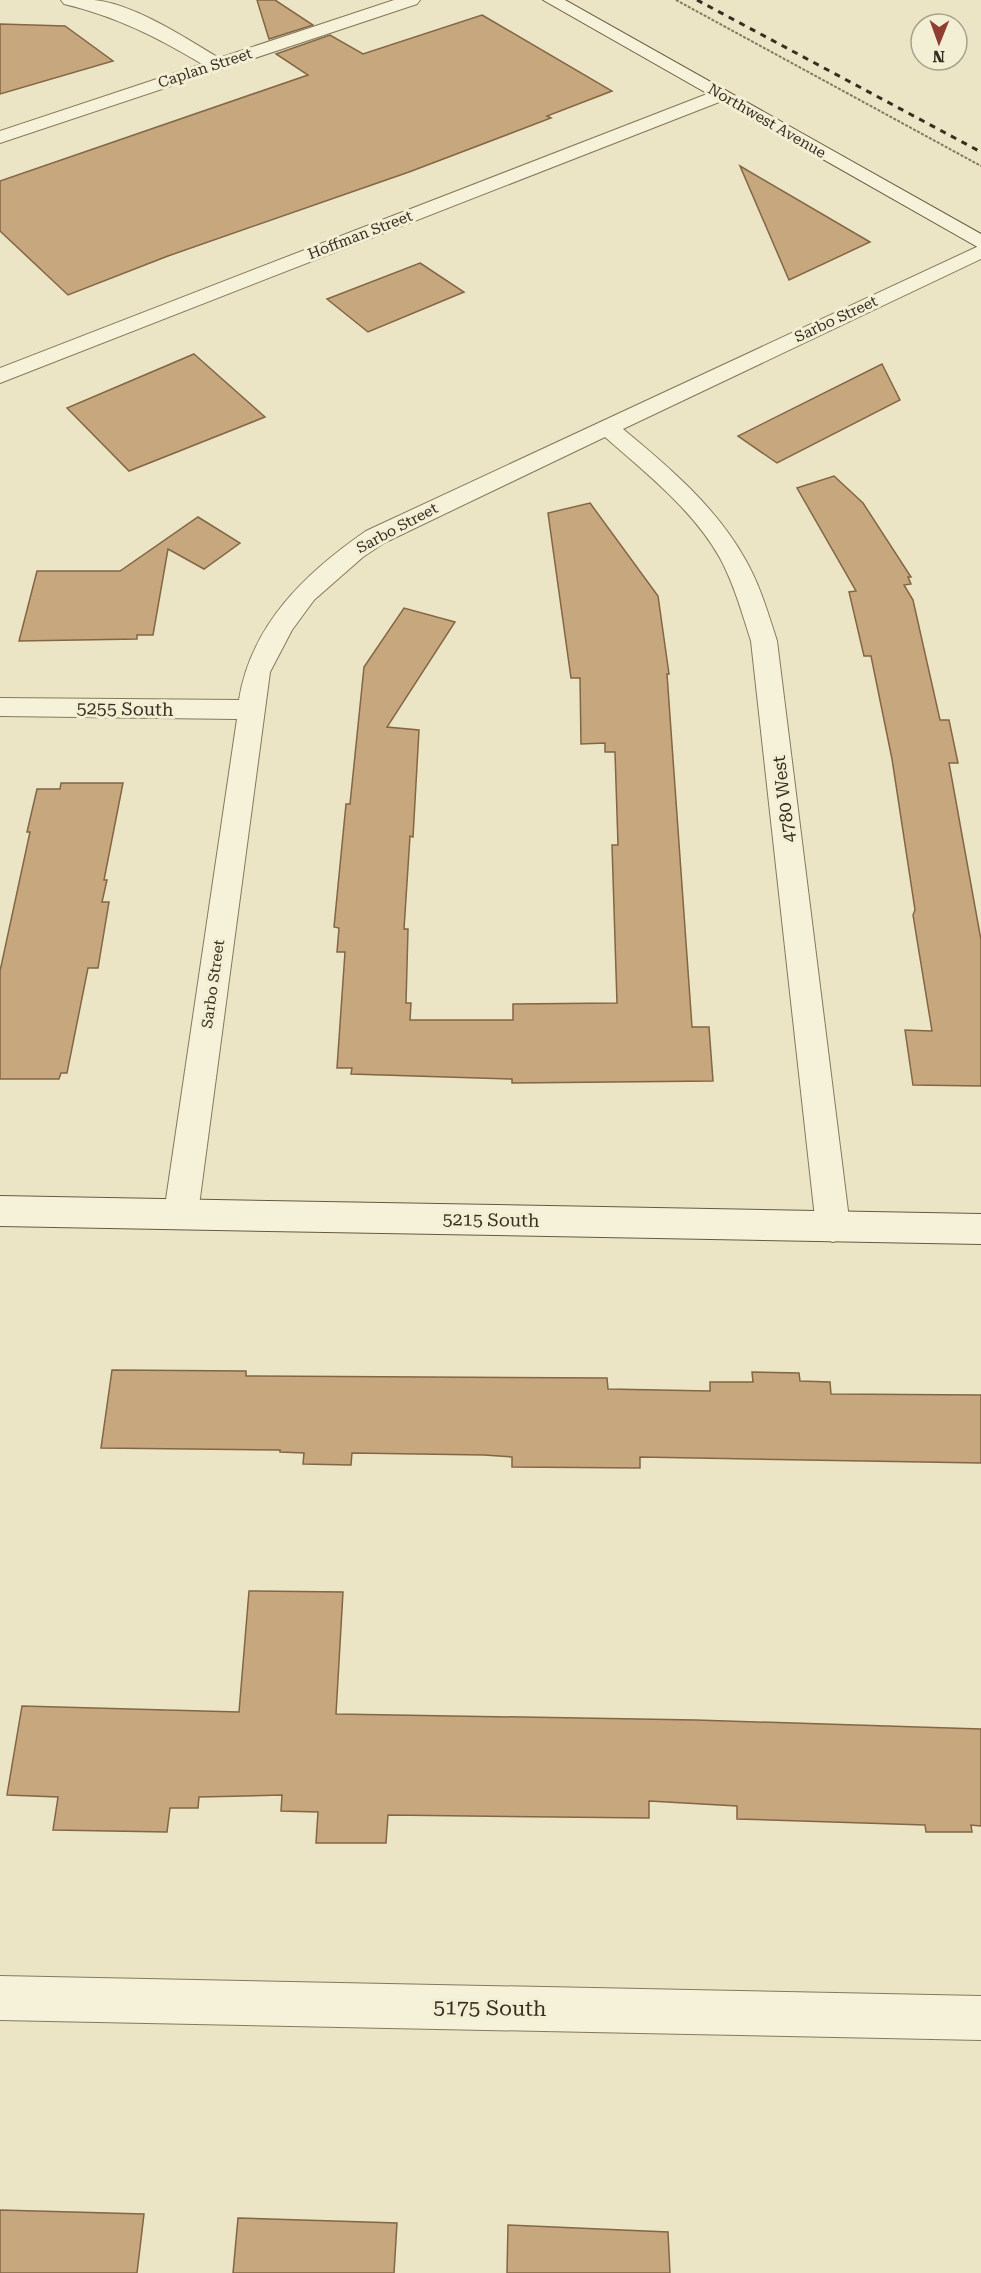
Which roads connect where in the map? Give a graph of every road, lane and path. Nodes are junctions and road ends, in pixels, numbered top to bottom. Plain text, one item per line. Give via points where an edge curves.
1 (70, 0) edge
2 (411, 0) edge
3 (552, 0) edge
4 (676, 0) edge
5 (216, 64) junction
6 (720, 95) junction
7 (0, 137) edge
8 (981, 166) edge
9 (981, 243) edge
10 (981, 251) edge
11 (0, 376) edge
12 (607, 427) junction
13 (0, 707) edge
14 (250, 710) junction
15 (0, 1211) edge
16 (181, 1214) junction
17 (833, 1227) junction
18 (981, 1229) edge
19 (0, 1998) edge
20 (981, 2018) edge

1 - 5 street via 155,27
2 - 5 street, Caplan Street
3 - 6 street, Northwest Avenue
4 - 8 path
5 - 7 street, Caplan Street
6 - 9 street, Northwest Avenue
6 - 11 street, Hoffman Street
10 - 12 street, Sarbo Street
12 - 14 street, Sarbo Street via 375,537 325,571 275,634 257,672
12 - 17 street, 4780 West via 694,506 726,548 748,593 764,641
13 - 14 street, 5255 South
14 - 16 street, Sarbo Street
15 - 16 street, 5215 South
16 - 17 street, 5215 South
17 - 18 street, 5215 South
19 - 20 street, 5175 South

